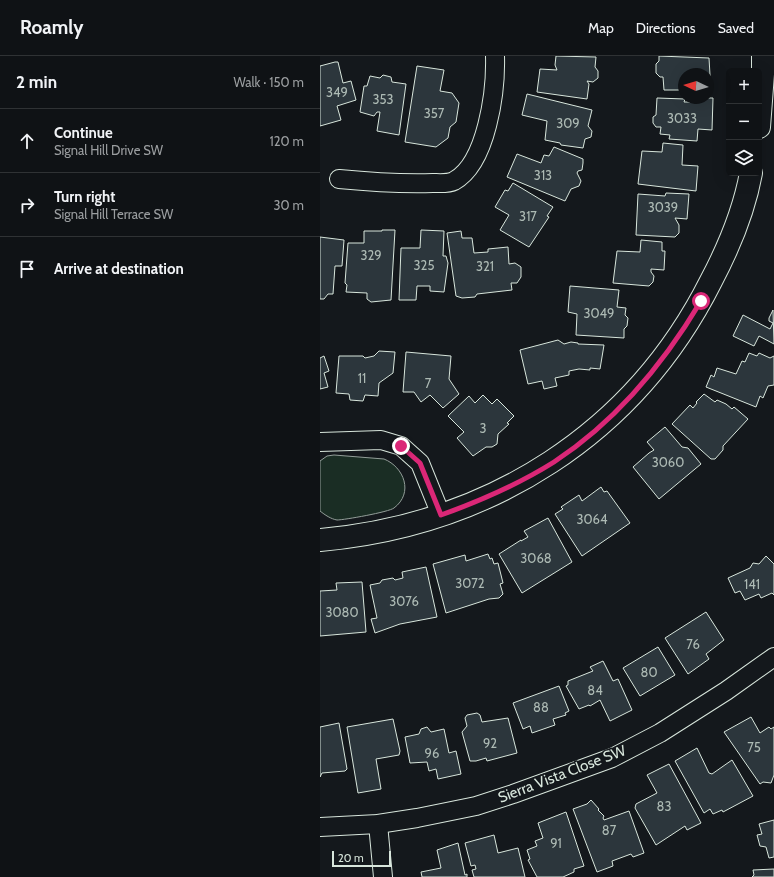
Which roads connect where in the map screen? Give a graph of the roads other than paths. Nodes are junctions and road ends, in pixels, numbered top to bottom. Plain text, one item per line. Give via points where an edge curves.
1 (495, 56) edge
2 (763, 56) edge
3 (761, 104) edge
4 (751, 176) edge
5 (338, 179) dead end
6 (320, 442) edge
7 (441, 515) junction
8 (320, 540) edge
9 (773, 660) edge
10 (378, 824) junction
11 (320, 827) edge
12 (383, 877) edge

1 - 5 street via 491,108 478,151 469,168 452,182 392,184
2 - 3 street
4 - 7 street via 737,225 717,269 679,338 648,378 614,412 554,462 490,495
6 - 7 street via 381,440 401,446 420,463
7 - 8 street via 376,533
9 - 10 street, Sierra Vista Close SW via 660,733 612,758 476,806
10 - 11 street, Sierra Vista Close SW
10 - 12 street

